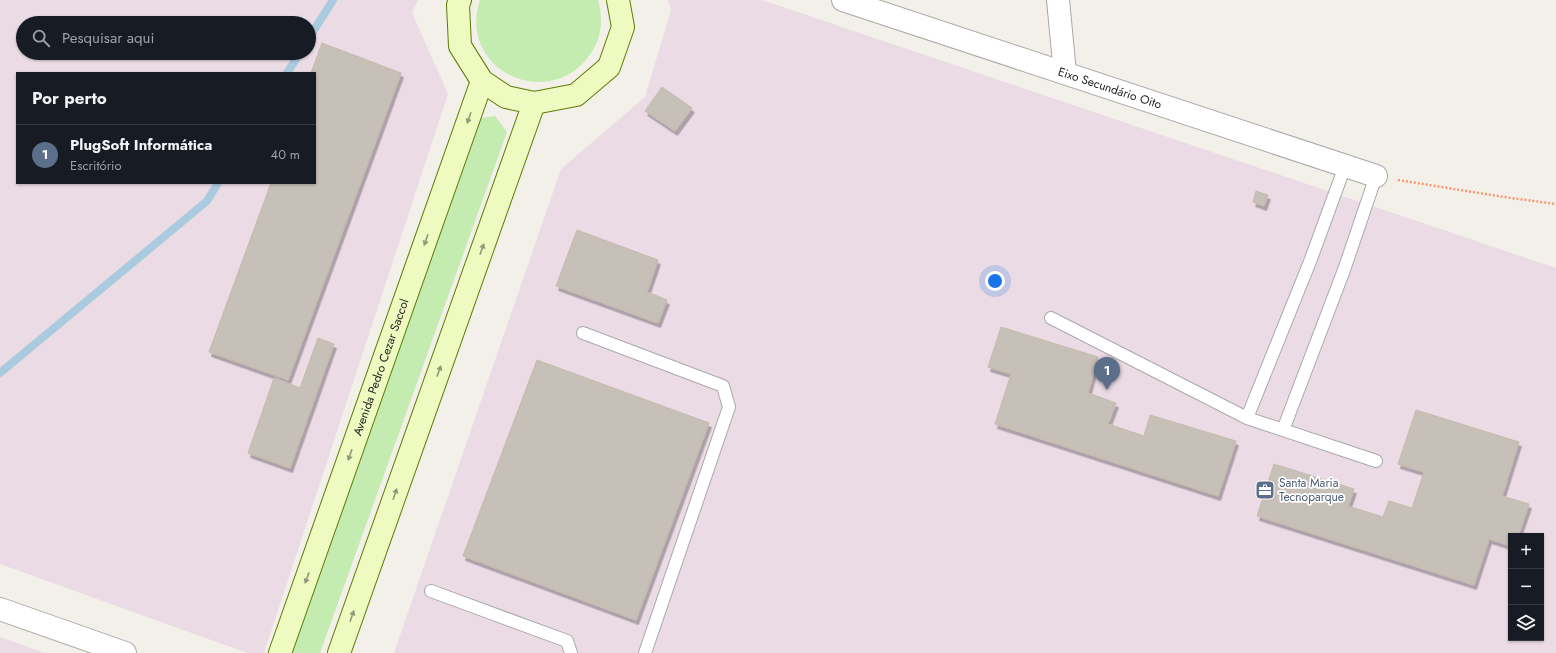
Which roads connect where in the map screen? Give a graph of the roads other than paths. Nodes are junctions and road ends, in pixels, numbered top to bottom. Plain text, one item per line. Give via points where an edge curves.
1 (460, 0) edge
2 (618, 0) edge
3 (843, 0) edge
4 (1058, 0) edge
5 (1065, 73) junction
6 (482, 81) junction
7 (534, 103) junction
8 (1345, 166) junction
9 (1376, 176) joint
10 (1051, 318) dead end
11 (583, 333) dead end
12 (1247, 418) junction
13 (1283, 430) junction
14 (1376, 461) dead end
15 (432, 591) dead end
16 (0, 610) edge
17 (125, 653) edge
18 (280, 653) edge
19 (339, 653) edge
20 (570, 653) edge
21 (645, 653) edge

1 - 6 street via 460,46
2 - 7 street via 623,27 609,67 576,95
3 - 5 street, Eixo Secundário Oito
4 - 5 street
5 - 8 street, Eixo Secundário Oito
6 - 7 street via 506,96
6 -> 18 street, Avenida Pedro Cezar Saccol
19 -> 7 street
8 - 9 street, Eixo Secundário Oito
8 - 12 lane via 1312,259
9 - 13 lane via 1344,270
10 - 12 lane
11 - 21 lane via 723,386 729,407
12 - 13 lane
13 - 14 lane
15 - 20 lane via 567,641
16 - 17 street

